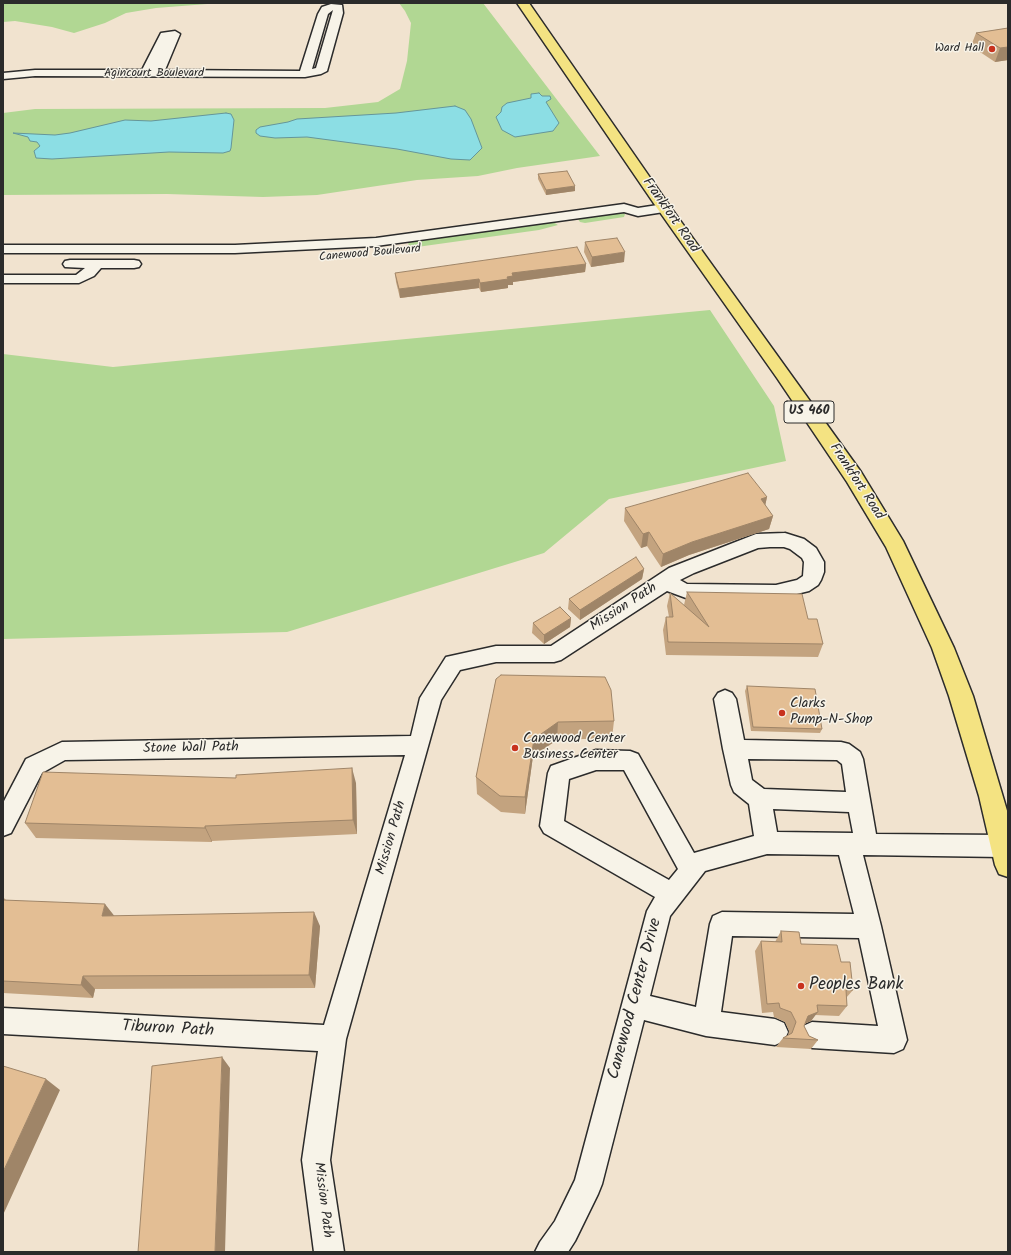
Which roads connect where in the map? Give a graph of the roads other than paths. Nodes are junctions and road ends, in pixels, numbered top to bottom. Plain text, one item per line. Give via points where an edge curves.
1 (523, 3) edge
2 (305, 74) junction
3 (3, 76) edge
4 (664, 208) junction
5 (638, 212) junction
6 (3, 238) edge
7 (3, 249) edge
8 (103, 250) junction
9 (296, 260) dead end
10 (59, 264) dead end
11 (97, 264) junction
12 (144, 264) dead end
13 (3, 279) edge
14 (668, 580) junction
15 (725, 699) dead end
16 (419, 745) junction
17 (734, 748) junction
18 (760, 799) junction
19 (859, 802) junction
20 (3, 826) edge
21 (767, 844) junction
22 (857, 845) junction
23 (1006, 856) edge
24 (691, 870) junction
25 (672, 894) junction
26 (869, 926) junction
27 (634, 1006) junction
28 (3, 1021) edge
29 (706, 1024) junction
30 (775, 1032) dead end
31 (812, 1035) dead end
32 (333, 1039) junction
33 (329, 1252) edge
34 (550, 1252) edge

1 - 4 main road, Frankfort Road / US 460
2 - 2 street, Agincourt Boulevard via 321,70 338,8 331,7 325,10
2 - 3 street, Agincourt Boulevard via 35,73
4 - 5 street, Canewood Boulevard
4 - 23 main road, Frankfort Road / US 460 via 828,439 896,546 959,689
5 - 8 street, Canewood Boulevard via 624,208 376,242 235,249
5 - 9 street, Canewood Boulevard via 631,219 426,249
6 - 8 street via 95,237 102,240
7 - 8 street, Canewood Boulevard
10 - 11 street
11 - 12 street
11 - 13 street via 89,273 79,278
14 - 14 street, Mission Path via 687,568 756,541 785,540 797,544 809,553 814,562 811,580 802,586 776,592 686,590 675,587
14 - 16 street, Mission Path via 554,654 496,654 453,664 431,698
15 - 17 street
16 - 20 street, Stone Wall Path via 62,751 34,766
16 - 32 street, Mission Path
17 - 18 street via 742,785
17 - 19 street via 842,751 852,759
18 - 19 street
18 - 21 street
19 - 22 street
21 - 22 street, Canewood Center Drive
21 - 24 street, Canewood Center Drive via 698,862
22 - 23 street, Canewood Center Drive
22 - 26 street
24 - 25 street, Canewood Center Drive
24 - 25 street via 630,761 596,760 559,773 552,826
25 - 27 street, Canewood Center Drive via 658,911
26 - 29 street via 722,924
26 - 31 street via 894,1040
27 - 29 street
27 - 34 street, Canewood Center Drive via 588,1184 565,1231
28 - 32 street, Tiburon Path
29 - 30 street
32 - 33 street, Mission Path via 316,1160

